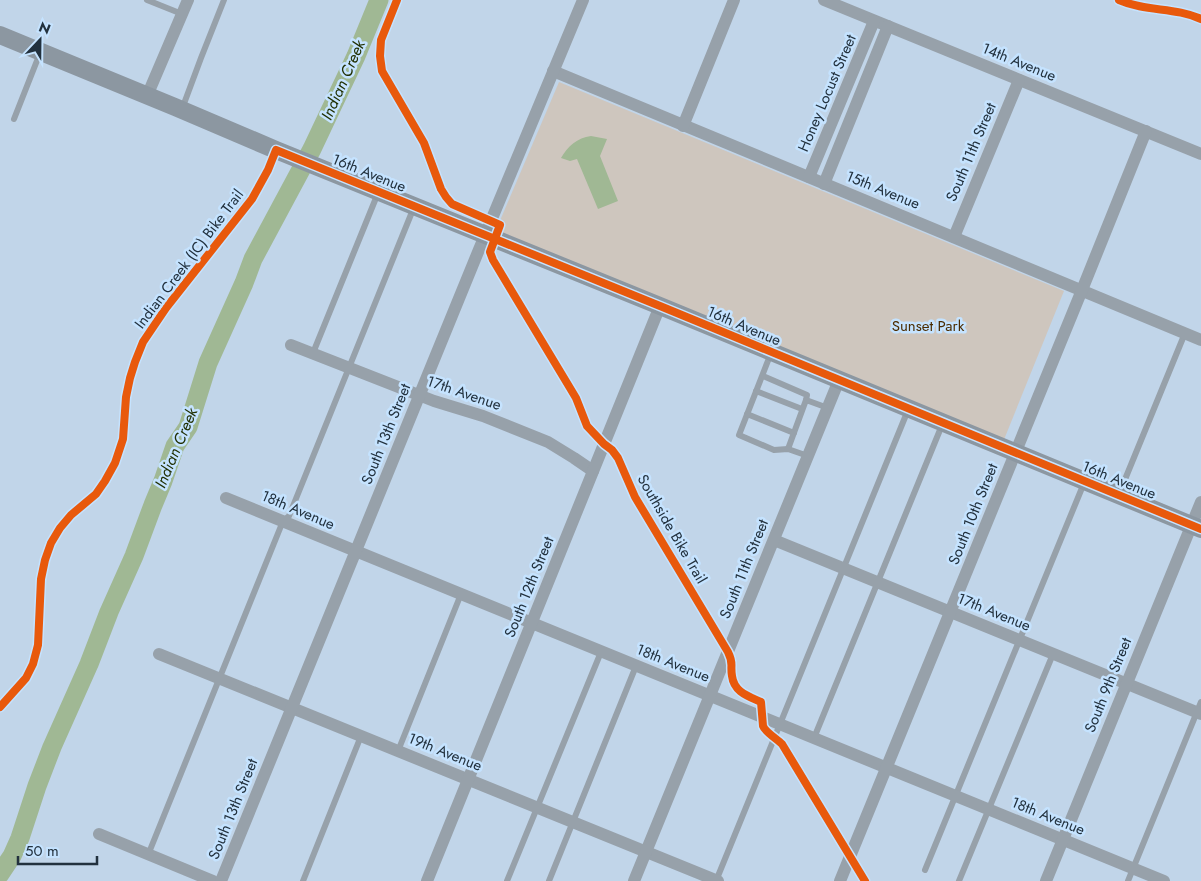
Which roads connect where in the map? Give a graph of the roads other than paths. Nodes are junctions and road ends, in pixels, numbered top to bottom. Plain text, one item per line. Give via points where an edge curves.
1 (147, 0) edge
2 (188, 0) edge
3 (224, 0) edge
4 (583, 0) edge
5 (734, 0) edge
6 (824, 0) edge
7 (182, 14) junction
8 (874, 21) junction
9 (888, 26) junction
10 (0, 35) edge
11 (41, 52) junction
12 (553, 71) junction
13 (1019, 80) junction
14 (147, 96) junction
15 (182, 110) junction
16 (14, 119) dead end
17 (684, 126) junction
18 (1146, 131) junction
19 (1201, 154) edge
20 (809, 177) junction
21 (824, 184) junction
22 (379, 192) junction
23 (414, 206) junction
24 (485, 235) junction
25 (954, 237) junction
26 (1082, 290) junction
27 (660, 306) junction
28 (1185, 333) junction
29 (1201, 340) edge
30 (291, 345) dead end
31 (772, 352) junction
32 (313, 353) junction
33 (349, 368) junction
34 (762, 376) junction
35 (839, 380) junction
36 (756, 391) junction
37 (420, 395) junction
38 (806, 398) junction
39 (828, 408) junction
40 (802, 409) junction
41 (908, 409) junction
42 (747, 414) junction
43 (942, 423) junction
44 (794, 433) junction
45 (788, 449) junction
46 (1015, 452) junction
47 (808, 456) junction
48 (593, 471) junction
49 (1085, 481) junction
50 (1118, 495) junction
51 (226, 498) dead end
52 (1201, 502) edge
53 (283, 522) junction
54 (1196, 527) edge
55 (774, 540) junction
56 (355, 552) junction
57 (842, 568) junction
58 (878, 582) junction
59 (461, 594) junction
60 (950, 612) junction
61 (532, 623) junction
62 (1019, 640) junction
63 (601, 652) junction
64 (159, 654) dead end
65 (1053, 654) junction
66 (636, 666) junction
67 (220, 679) junction
68 (1126, 684) junction
69 (710, 696) junction
70 (292, 708) junction
71 (1200, 710) edge
72 (780, 724) junction
73 (361, 736) junction
74 (814, 738) junction
75 (398, 751) junction
76 (886, 768) junction
77 (468, 779) junction
78 (955, 796) junction
79 (537, 807) junction
80 (988, 810) junction
81 (573, 822) junction
82 (99, 834) dead end
83 (1063, 840) junction
84 (646, 852) junction
85 (148, 855) junction
86 (1133, 868) junction
87 (925, 870) dead end
88 (213, 881) edge
89 (221, 881) edge
90 (303, 881) edge
91 (427, 881) edge
92 (507, 881) edge
93 (548, 881) edge
94 (634, 881) edge
95 (717, 881) edge
96 (840, 881) edge
97 (959, 881) edge
98 (1046, 881) edge
99 (1128, 881) edge
100 (1164, 881) edge

1 - 7 lane
2 - 7 street
3 - 15 lane
4 - 12 street, South 13th Street
5 - 17 street
6 - 8 street, 14th Avenue
7 - 14 street
8 - 9 street, 14th Avenue
8 - 20 street, Honey Locust Street
9 - 13 street, 14th Avenue
9 - 21 street, Honey Locust Street
10 - 11 street, 16th Avenue
11 - 14 street, 16th Avenue
11 - 16 lane
12 - 17 street, 15th Avenue
12 - 24 street, South 13th Street
13 - 18 street, 14th Avenue
13 - 25 street, South 11th Street
14 - 15 street, 16th Avenue
15 - 22 street, 16th Avenue
17 - 20 street, 15th Avenue
18 - 19 street, 14th Avenue
18 - 26 street, South 10th Street
20 - 21 street, 15th Avenue
21 - 25 street, 15th Avenue
22 - 23 street, 16th Avenue
22 - 32 lane
23 - 24 street, 16th Avenue
23 - 33 lane
24 - 27 street, 16th Avenue
24 - 37 street, South 13th Street
25 - 26 street, 15th Avenue
26 - 28 street, 15th Avenue
26 - 46 street, South 10th Street
27 - 31 street, 16th Avenue
27 - 48 street, South 12th Street
28 - 29 street, 15th Avenue
28 - 50 lane
30 - 32 street, 17th Avenue
31 - 34 lane
31 - 35 street, 16th Avenue
32 - 33 street, 17th Avenue
33 - 37 street, 17th Avenue
33 - 53 lane via 289,516
34 - 36 lane
34 - 38 lane
35 - 39 street, South 11th Street
35 - 41 street, 16th Avenue
36 - 40 lane
36 - 42 lane
37 - 48 street, 17th Avenue via 548,442
37 - 56 street, South 13th Street
38 - 39 lane
38 - 40 lane
39 - 47 street, South 11th Street
40 - 44 lane
41 - 43 street, 16th Avenue
41 - 57 lane
42 - 44 lane
42 - 45 lane via 739,435 774,450
43 - 46 street, 16th Avenue
43 - 58 lane
44 - 45 lane
45 - 47 lane
46 - 49 street, 16th Avenue
46 - 60 street, South 10th Street
47 - 55 street, South 11th Street
48 - 61 street, South 12th Street
49 - 50 street, 16th Avenue
49 - 62 lane
50 - 54 street, 16th Avenue
51 - 53 street, 18th Avenue
52 - 54 street, South 9th Street
53 - 56 street, 18th Avenue
53 - 67 lane
54 - 68 street, South 9th Street
55 - 57 street, 17th Avenue
55 - 69 street, South 11th Street
56 - 59 street, 18th Avenue
56 - 70 street, South 13th Street
57 - 58 street, 17th Avenue
57 - 72 lane
58 - 60 street, 17th Avenue
58 - 74 lane
59 - 61 street, 18th Avenue
59 - 75 lane
60 - 62 street, 17th Avenue
60 - 76 street, South 10th Street
61 - 63 street, 18th Avenue
61 - 77 street, South 12th Street
62 - 65 street, 17th Avenue
62 - 78 lane
63 - 66 street, 18th Avenue
63 - 79 lane
64 - 67 street, 19th Avenue
65 - 68 street, 17th Avenue
65 - 80 lane
66 - 69 street, 18th Avenue
66 - 81 lane
67 - 70 street, 19th Avenue
67 - 85 lane
68 - 71 street, 17th Avenue
68 - 83 street, South 9th Street
69 - 72 street, 18th Avenue
69 - 84 street, South 11th Street
70 - 73 street, 19th Avenue
70 - 89 street, South 13th Street
71 - 86 lane
72 - 74 street, 18th Avenue
72 - 95 lane
73 - 75 street, 19th Avenue
73 - 90 lane
74 - 76 street, 18th Avenue
75 - 77 street, 19th Avenue
76 - 78 street, 18th Avenue
76 - 96 street, South 10th Street
77 - 79 street, 19th Avenue
77 - 91 street, South 12th Street
78 - 80 street, 18th Avenue
78 - 87 lane
79 - 81 street, 19th Avenue
79 - 92 lane
80 - 83 street, 18th Avenue
80 - 97 lane
81 - 84 street, 19th Avenue
81 - 93 lane
82 - 85 street
83 - 86 street, 18th Avenue
83 - 98 street, South 9th Street
84 - 94 street, South 11th Street
84 - 95 street, 19th Avenue
85 - 88 street
86 - 99 lane
86 - 100 street, 18th Avenue

